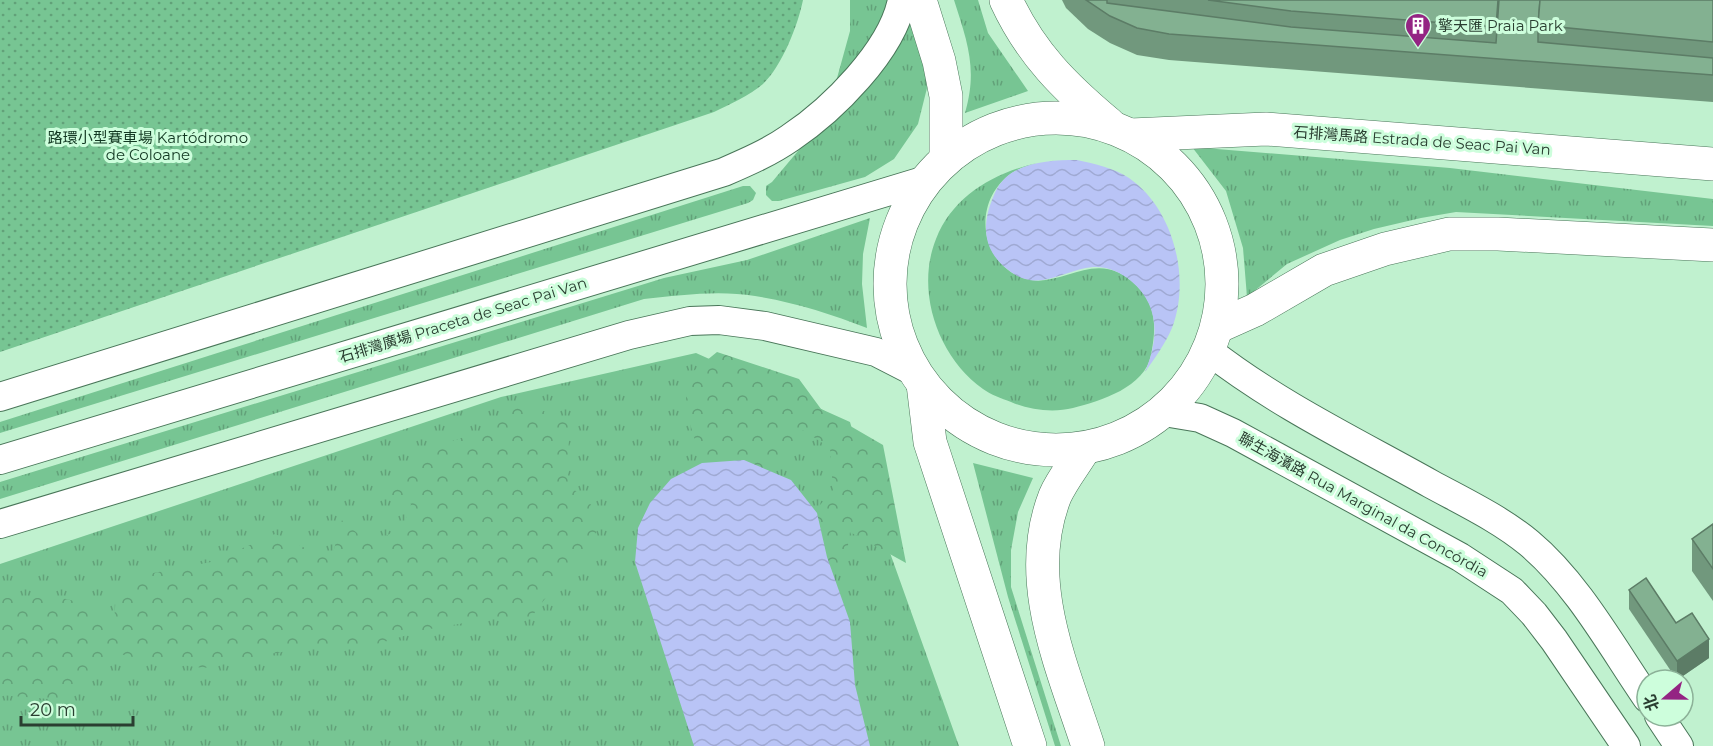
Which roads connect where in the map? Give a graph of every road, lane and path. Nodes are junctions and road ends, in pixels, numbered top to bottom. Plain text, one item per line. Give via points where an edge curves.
1 (902, 0) edge
2 (920, 0) edge
3 (1006, 0) edge
4 (1121, 131) junction
5 (1713, 164) edge
6 (936, 169) junction
7 (1713, 245) edge
8 (1213, 339) junction
9 (919, 378) junction
10 (0, 397) edge
11 (1164, 412) junction
12 (1084, 449) junction
13 (0, 460) edge
14 (0, 524) edge
15 (1635, 681) edge
16 (1667, 728) edge
17 (1030, 746) edge
18 (1088, 746) edge
19 (1626, 746) edge
20 (1679, 746) edge

1 - 10 street via 886,39 844,94 790,138 724,172
2 - 6 main road via 946,96
3 - 4 main road via 1018,26 1044,62 1068,89
4 - 5 main road, 石排灣馬路 Estrada de Seac Pai Van via 1266,129
4 - 6 main road via 1068,117 1024,120 982,134
4 - 8 main road via 1163,156 1189,183 1208,216 1219,252 1222,290
6 - 9 main road via 904,215 893,254 890,294 898,334
6 - 13 street, 石排灣廣場 Praceta de Seac Pai Van
7 - 8 main road via 1449,234 1385,249 1324,270
8 - 11 main road via 1190,384
8 - 15 street via 1240,375 1527,542 1565,581
9 - 12 main road via 955,417 994,439 1038,450
9 - 14 street via 876,352 796,332 719,320 690,321 629,335
9 - 17 main road via 930,442
11 - 12 main road via 1127,436
11 - 19 street, 聯生海濱路 Rua Marginal da Concórdia via 1200,418 1233,434 1492,576 1534,614
12 - 18 main road via 1056,496 1042,547 1047,616
16 - 20 street

